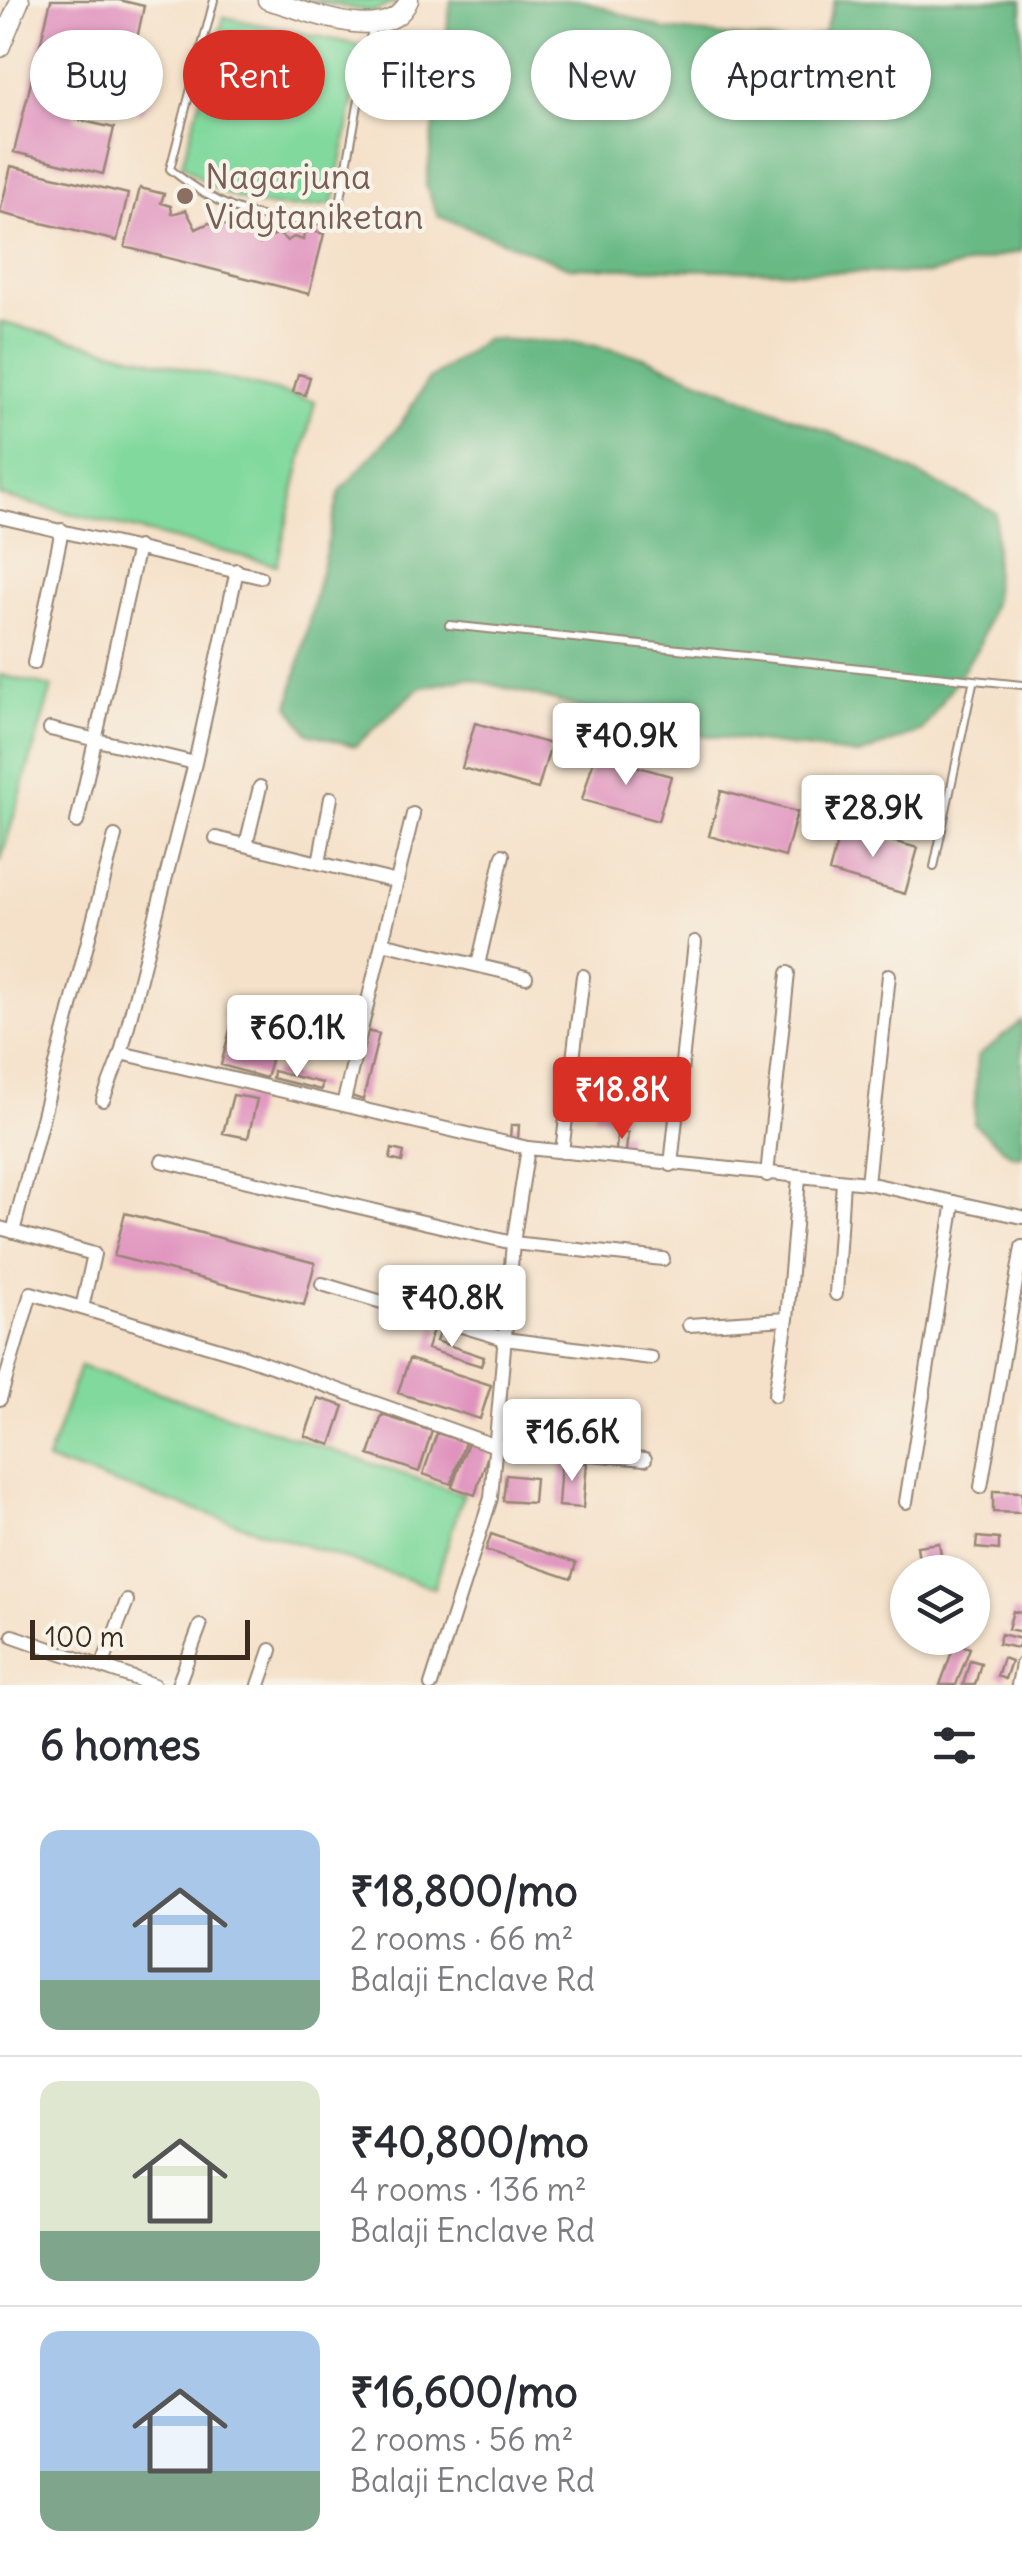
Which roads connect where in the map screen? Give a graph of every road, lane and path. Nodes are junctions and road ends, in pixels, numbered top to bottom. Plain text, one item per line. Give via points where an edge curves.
1 (20, 0) edge
2 (214, 0) edge
3 (267, 0) edge
4 (409, 0) edge
5 (373, 26) junction
6 (0, 48) edge
7 (0, 517) edge
8 (62, 530) junction
9 (138, 547) junction
10 (237, 570) junction
11 (260, 577) dead end
12 (449, 625) dead end
13 (34, 663) dead end
14 (973, 683) junction
15 (1022, 686) edge
16 (50, 729) dead end
17 (96, 739) junction
18 (195, 763) junction
19 (260, 787) dead end
20 (332, 798) dead end
21 (413, 814) dead end
22 (77, 822) dead end
23 (115, 836) dead end
24 (216, 838) dead end
25 (246, 846) junction
26 (504, 855) dead end
27 (319, 863) junction
28 (934, 867) dead end
29 (397, 882) junction
30 (694, 942) dead end
31 (382, 943) junction
32 (478, 966) junction
33 (788, 973) dead end
34 (526, 976) dead end
35 (583, 976) dead end
36 (888, 976) dead end
37 (121, 1052) junction
38 (104, 1100) dead end
39 (343, 1104) junction
40 (528, 1148) junction
41 (562, 1152) junction
42 (162, 1161) dead end
43 (670, 1164) junction
44 (767, 1175) junction
45 (799, 1178) junction
46 (843, 1181) junction
47 (867, 1183) junction
48 (954, 1202) junction
49 (1022, 1217) edge
50 (7, 1230) edge
51 (513, 1243) junction
52 (1022, 1247) edge
53 (663, 1258) dead end
54 (322, 1284) dead end
55 (836, 1294) dead end
56 (82, 1308) junction
57 (787, 1318) junction
58 (689, 1325) dead end
59 (505, 1338) junction
60 (652, 1358) dead end
61 (774, 1395) dead end
62 (0, 1399) edge
63 (496, 1446) junction
64 (645, 1459) dead end
65 (981, 1488) dead end
66 (906, 1502) dead end
67 (128, 1601) dead end
68 (200, 1626) dead end
69 (13, 1636) dead end
70 (270, 1650) dead end
71 (1022, 1664) edge
72 (102, 1666) junction
73 (154, 1685) edge
74 (178, 1685) edge
75 (259, 1685) edge
76 (431, 1685) edge
77 (1018, 1685) edge

1 - 6 main road
2 - 5 lane via 170,170 209,200 289,222 337,220
3 - 5 main road
4 - 5 main road via 398,17
7 - 8 street
8 - 9 street
8 - 13 street
9 - 10 street
9 - 17 street
10 - 11 street
10 - 18 street
12 - 14 lane
14 - 15 lane
14 - 28 lane
16 - 17 street
17 - 18 street
17 - 22 street
18 - 37 street
19 - 25 street
20 - 27 street
21 - 29 street
23 - 50 street
24 - 25 street
25 - 27 street
26 - 32 street
27 - 29 street
29 - 31 street
30 - 43 street
31 - 32 street
31 - 39 street
32 - 34 street
33 - 44 street
35 - 41 street
36 - 47 street
37 - 38 street
37 - 39 street
39 - 40 street
40 - 41 street
40 - 51 street
41 - 43 street
42 - 51 street
43 - 44 street
44 - 45 street
45 - 46 street
45 - 57 street
46 - 47 street
46 - 55 street
47 - 48 street
48 - 49 street
48 - 66 street
50 - 56 street via 94,1254
51 - 53 street
51 - 59 street
52 - 65 street
54 - 59 street
56 - 62 street via 31,1293
56 - 63 street via 243,1356
57 - 58 street
57 - 61 street
59 - 60 street
59 - 63 street
63 - 64 street
63 - 76 street via 492,1498
67 - 72 street
68 - 74 street
69 - 72 street
70 - 75 street
71 - 77 street
72 - 73 street

